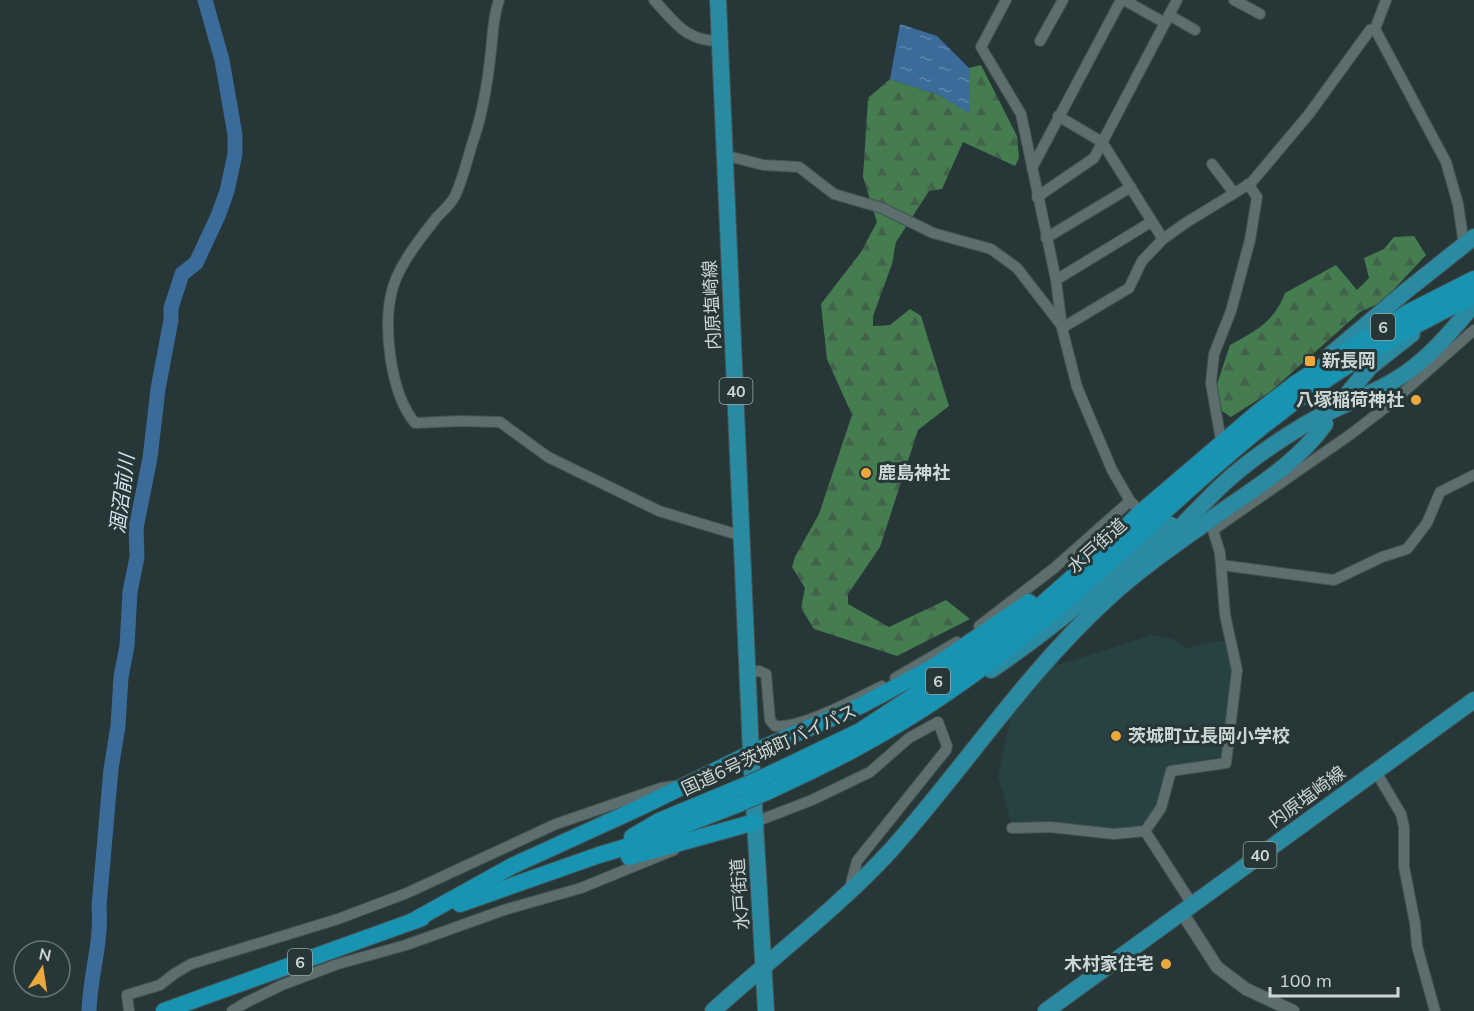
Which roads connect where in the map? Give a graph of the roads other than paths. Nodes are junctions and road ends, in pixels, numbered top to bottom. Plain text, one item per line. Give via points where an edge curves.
1 (499, 0) edge
2 (654, 0) edge
3 (718, 0) edge
4 (1006, 0) edge
5 (1063, 0) edge
6 (1122, 0) edge
7 (1177, 0) edge
8 (1234, 0) edge
9 (1386, 0) edge
10 (1260, 14) dead end
11 (1167, 19) junction
12 (1375, 29) junction
13 (1195, 30) dead end
14 (720, 41) junction
15 (1040, 41) dead end
16 (1058, 116) junction
17 (1102, 142) junction
18 (724, 155) junction
19 (1212, 164) dead end
20 (1032, 168) junction
21 (1248, 184) junction
22 (1131, 187) junction
23 (1234, 192) junction
24 (1037, 197) junction
25 (1151, 222) junction
26 (1046, 238) junction
27 (1163, 239) junction
28 (1469, 241) edge
29 (1474, 279) edge
30 (1056, 280) junction
31 (1474, 296) edge
32 (1474, 304) edge
33 (1452, 306) junction
34 (1062, 328) junction
35 (1474, 330) edge
36 (1301, 388) junction
37 (1349, 392) dead end
38 (1325, 424) dead end
39 (1223, 442) junction
40 (1474, 476) edge
41 (1221, 485) junction
42 (1135, 507) junction
43 (1210, 526) junction
44 (742, 536) junction
45 (1092, 560) junction
46 (1221, 565) junction
47 (1127, 582) junction
48 (747, 672) junction
49 (1474, 700) edge
50 (909, 719) junction
51 (751, 753) junction
52 (1376, 772) junction
53 (692, 783) junction
54 (766, 784) junction
55 (755, 822) junction
56 (1012, 828) dead end
57 (1145, 831) junction
58 (683, 842) junction
59 (848, 895) junction
60 (1186, 908) junction
61 (411, 922) junction
62 (764, 965) junction
63 (1050, 1010) edge
64 (129, 1011) edge
65 (164, 1011) edge
66 (232, 1011) edge
67 (713, 1011) edge
68 (766, 1011) edge
69 (1293, 1011) edge
70 (1435, 1011) edge

1 - 44 street via 492,22 490,59 475,135 454,198 418,241 393,287 390,337 400,399 415,423 500,422 548,457 659,512
2 - 14 street via 686,33 704,41
3 - 14 main road, 内原塩崎線 / 40
4 - 20 street via 981,46 1021,114
5 - 15 street
6 - 11 street
6 - 16 street
7 - 11 street
8 - 10 street
9 - 12 street
11 - 13 street
11 - 17 street
12 - 21 street via 1370,30 1310,114
12 - 28 street via 1446,162
14 - 18 main road, 内原塩崎線 / 40
16 - 17 street
16 - 20 street
17 - 22 street
17 - 24 street via 1094,158
18 - 34 street via 763,165 799,167 834,194 882,208 933,233 992,249 1017,268
18 - 44 main road, 内原塩崎線 / 40
19 - 23 street
20 - 24 street
21 - 23 street
21 - 39 street via 1257,197 1250,240 1215,354 1211,382
22 - 25 street
22 - 26 street
23 - 27 street
24 - 26 street
25 - 27 street
25 - 30 street
26 - 30 street
27 - 34 street via 1142,261 1129,288
28 - 36 main road via 1406,291
29 - 36 highway, 6 via 1407,313
30 - 34 street
31 - 33 highway, 6
32 - 41 main road via 1410,370 1301,427
33 - 36 highway, 6
33 - 37 main road via 1383,355
34 - 42 street via 1077,387 1096,436
35 - 43 street via 1351,434
36 - 39 highway, 水戸街道 / 6
36 - 50 highway, 水戸街道 / 6 via 1094,576 991,661
38 - 43 main road via 1297,457
39 - 42 highway, 水戸街道 / 6
40 - 46 street via 1440,492 1427,523 1407,549 1334,580
41 - 47 main road
41 - 50 main road via 1043,634
42 - 45 highway, 水戸街道 / 6
42 - 48 street via 990,619 920,664 851,701 789,726 775,726 770,720 766,674
43 - 46 street via 1218,543
43 - 47 main road
44 - 48 main road, 内原塩崎線 / 40
45 - 51 highway via 933,667 862,705
45 - 54 highway, 国道6号茨城町バイパス / 6 via 1004,635 905,703
46 - 57 street via 1225,615 1237,670 1226,763 1172,771 1161,808
47 - 59 main road via 1084,621 1013,698 912,826
48 - 51 main road, 内原塩崎線 / 40
49 - 52 main road, 内原塩崎線 / 40
50 - 54 highway, 国道6号茨城町バイパス / 6 via 859,747
51 - 53 highway
51 - 55 main road, 水戸街道 / 40
52 - 60 main road, 内原塩崎線 / 40
52 - 70 street via 1401,814 1404,867 1417,946
53 - 61 highway via 512,866
53 - 64 street via 661,788 556,824 407,893 338,920 191,964 160,985 127,995
54 - 61 highway, 国道6号茨城町バイパス / 6, bridge via 659,821 599,855
55 - 58 highway
55 - 59 street via 870,772 909,738 938,722 946,750 857,861
55 - 62 main road, 水戸街道 / 40
56 - 57 street via 1050,827 1114,834
57 - 60 street
58 - 61 highway
58 - 66 street via 667,854 591,884 338,964 282,985
59 - 62 main road
60 - 63 main road, 内原塩崎線 / 40
60 - 69 street via 1205,950 1224,973 1246,989
61 - 65 highway, 国道6号茨城町バイパス / 6
62 - 67 main road
62 - 68 main road, 40

